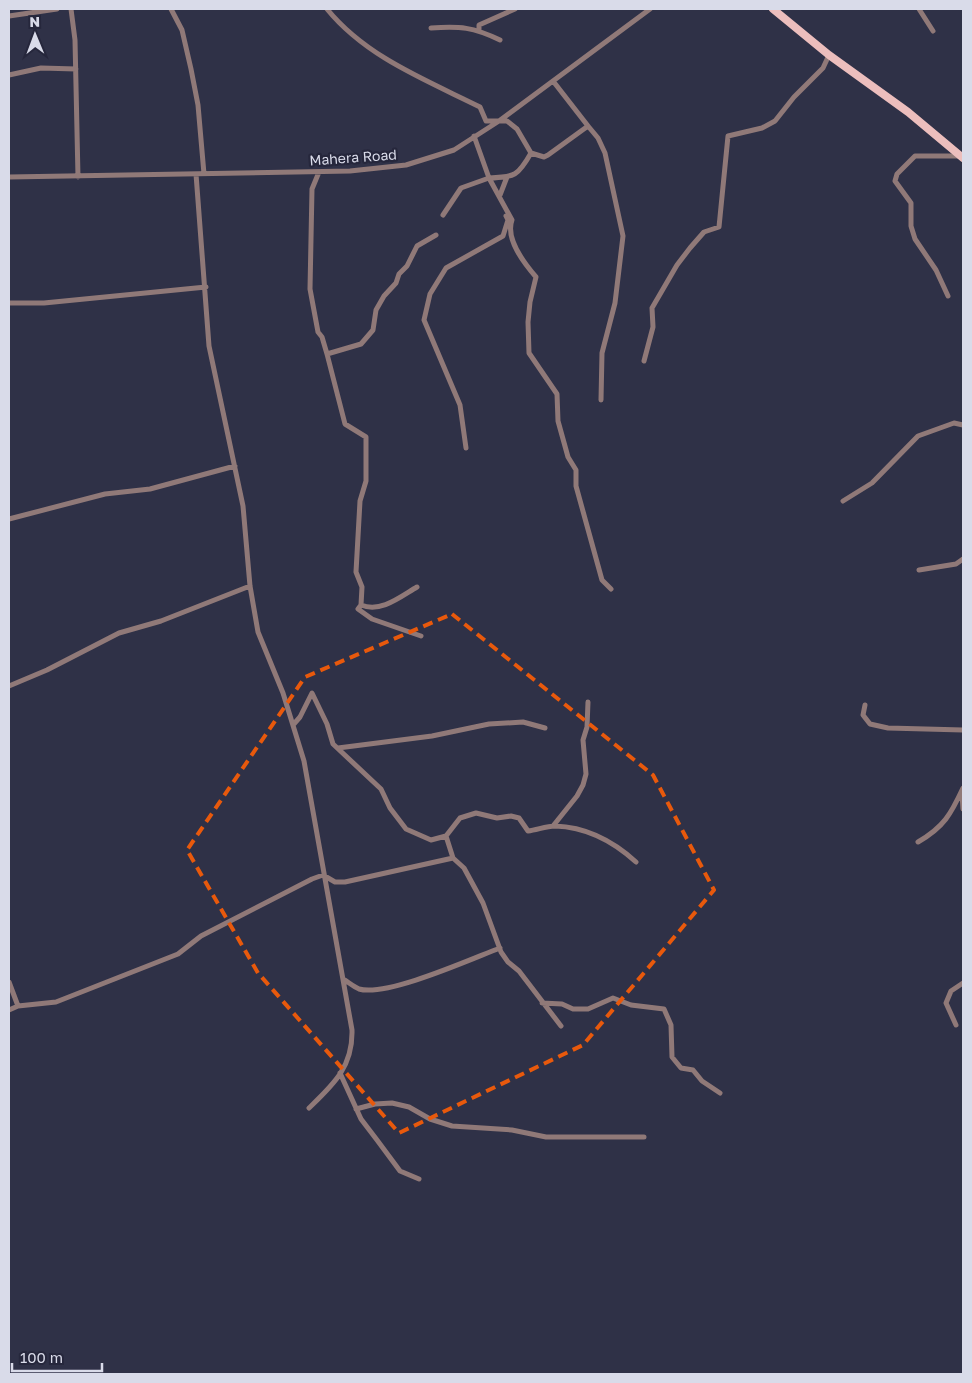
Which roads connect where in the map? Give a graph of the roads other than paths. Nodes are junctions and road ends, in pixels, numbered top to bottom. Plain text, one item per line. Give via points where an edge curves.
1 (57, 9) edge
2 (71, 9) edge
3 (171, 9) edge
4 (327, 9) edge
5 (515, 9) edge
6 (650, 9) edge
7 (773, 9) edge
8 (919, 9) edge
9 (9, 16) edge
10 (430, 28) dead end
11 (479, 30) junction
12 (933, 31) dead end
13 (500, 40) dead end
14 (829, 55) junction
15 (76, 69) junction
16 (9, 75) edge
17 (553, 81) junction
18 (499, 121) junction
19 (588, 126) junction
20 (474, 136) junction
21 (531, 153) junction
22 (962, 157) edge
23 (319, 172) junction
24 (196, 174) junction
25 (204, 174) junction
26 (78, 177) junction
27 (9, 178) edge
28 (489, 178) junction
29 (507, 178) junction
30 (500, 195) junction
31 (504, 208) junction
32 (443, 215) dead end
33 (436, 235) dead end
34 (206, 287) junction
35 (948, 296) dead end
36 (9, 303) edge
37 (327, 354) junction
38 (644, 361) dead end
39 (602, 400) dead end
40 (963, 425) edge
41 (466, 448) dead end
42 (235, 466) junction
43 (843, 501) dead end
44 (9, 519) edge
45 (963, 559) edge
46 (919, 570) dead end
47 (250, 586) junction
48 (416, 587) dead end
49 (612, 589) dead end
50 (361, 604) junction
51 (421, 636) dead end
52 (9, 686) edge
53 (588, 702) dead end
54 (865, 705) dead end
55 (293, 725) junction
56 (545, 728) dead end
57 (963, 730) edge
58 (338, 748) junction
59 (963, 788) edge
60 (963, 809) edge
61 (552, 826) junction
62 (446, 836) junction
63 (918, 842) dead end
64 (454, 858) junction
65 (636, 862) dead end
66 (323, 875) junction
67 (500, 948) junction
68 (343, 979) junction
69 (9, 982) edge
70 (963, 983) edge
71 (542, 1003) junction
72 (18, 1006) junction
73 (9, 1010) edge
74 (956, 1025) dead end
75 (561, 1026) dead end
76 (340, 1074) junction
77 (720, 1093) dead end
78 (309, 1108) dead end
79 (356, 1109) junction
80 (644, 1137) dead end
81 (419, 1179) dead end

1 - 9 street
2 - 15 street
3 - 25 street via 182,30 191,68
4 - 18 street via 375,52 406,72 480,107 486,121
5 - 11 street via 479,25
6 - 17 street, Mahera Road
7 - 14 main road
8 - 12 street
10 - 11 street via 464,26
11 - 13 street
14 - 22 main road via 908,112
14 - 38 street via 823,68 775,121 762,128 728,136 719,227 704,232 690,248 652,308 653,328
15 - 16 street via 41,68
15 - 26 street
17 - 18 street, Mahera Road
17 - 19 street
18 - 20 street, Mahera Road
18 - 21 street via 507,121 517,129
19 - 21 street via 544,157
19 - 39 street via 605,153 623,236 615,303 602,353
20 - 23 street, Mahera Road via 454,150 406,165
20 - 28 street
21 - 29 street via 518,174
22 - 35 street via 915,156 895,178 911,203 915,238
23 - 25 street, Mahera Road
23 - 37 street via 312,189 310,289 318,332
24 - 25 street, Mahera Road
24 - 26 street, Mahera Road
24 - 34 street
26 - 27 street, Mahera Road
28 - 29 street
28 - 30 street
28 - 32 street via 460,188
29 - 30 street
30 - 31 street
31 - 41 street via 508,220 503,236 446,268 430,294 424,320 460,405
31 - 49 street via 512,220 509,228 513,240 536,277 528,322 529,352 557,394 558,422 568,457 576,470 576,486 602,580
33 - 37 street via 417,246 376,310 373,330 361,344
34 - 36 street via 44,303
34 - 42 street via 209,346
37 - 50 street via 345,424 366,437 366,481 360,501 356,572 362,587
40 - 43 street via 954,423 918,436 872,483
42 - 44 street via 150,489 105,494
42 - 47 street via 243,506
45 - 46 street via 956,564
47 - 52 street via 161,621 119,633
47 - 55 street via 258,632
48 - 50 street via 380,607 370,608
50 - 51 street via 358,609 372,619
53 - 61 street via 583,740 586,774 583,785
54 - 57 street via 864,715 870,724 888,728
55 - 58 street via 312,693
55 - 66 street via 304,761
56 - 58 street via 523,722 488,724 432,736
58 - 62 street via 381,789 406,829 431,840
59 - 60 street
59 - 63 street via 938,830
61 - 62 street via 528,831 519,818 497,818 476,813 460,818
61 - 65 street via 600,835
62 - 64 street
64 - 66 street via 345,882 335,882
64 - 67 street via 464,868 483,903
66 - 68 street
66 - 72 street via 201,936 178,954 56,1002
67 - 68 street via 385,987 360,989
67 - 71 street
68 - 76 street via 352,1046 348,1062
69 - 72 street
70 - 74 street via 951,991 946,1003
71 - 75 street
71 - 77 street via 588,1009 614,998 664,1009 671,1025 672,1057 681,1068 693,1070 702,1081
72 - 73 street
76 - 78 street
76 - 79 street
79 - 80 street via 392,1103 452,1126 512,1130 546,1137
79 - 81 street via 400,1171

